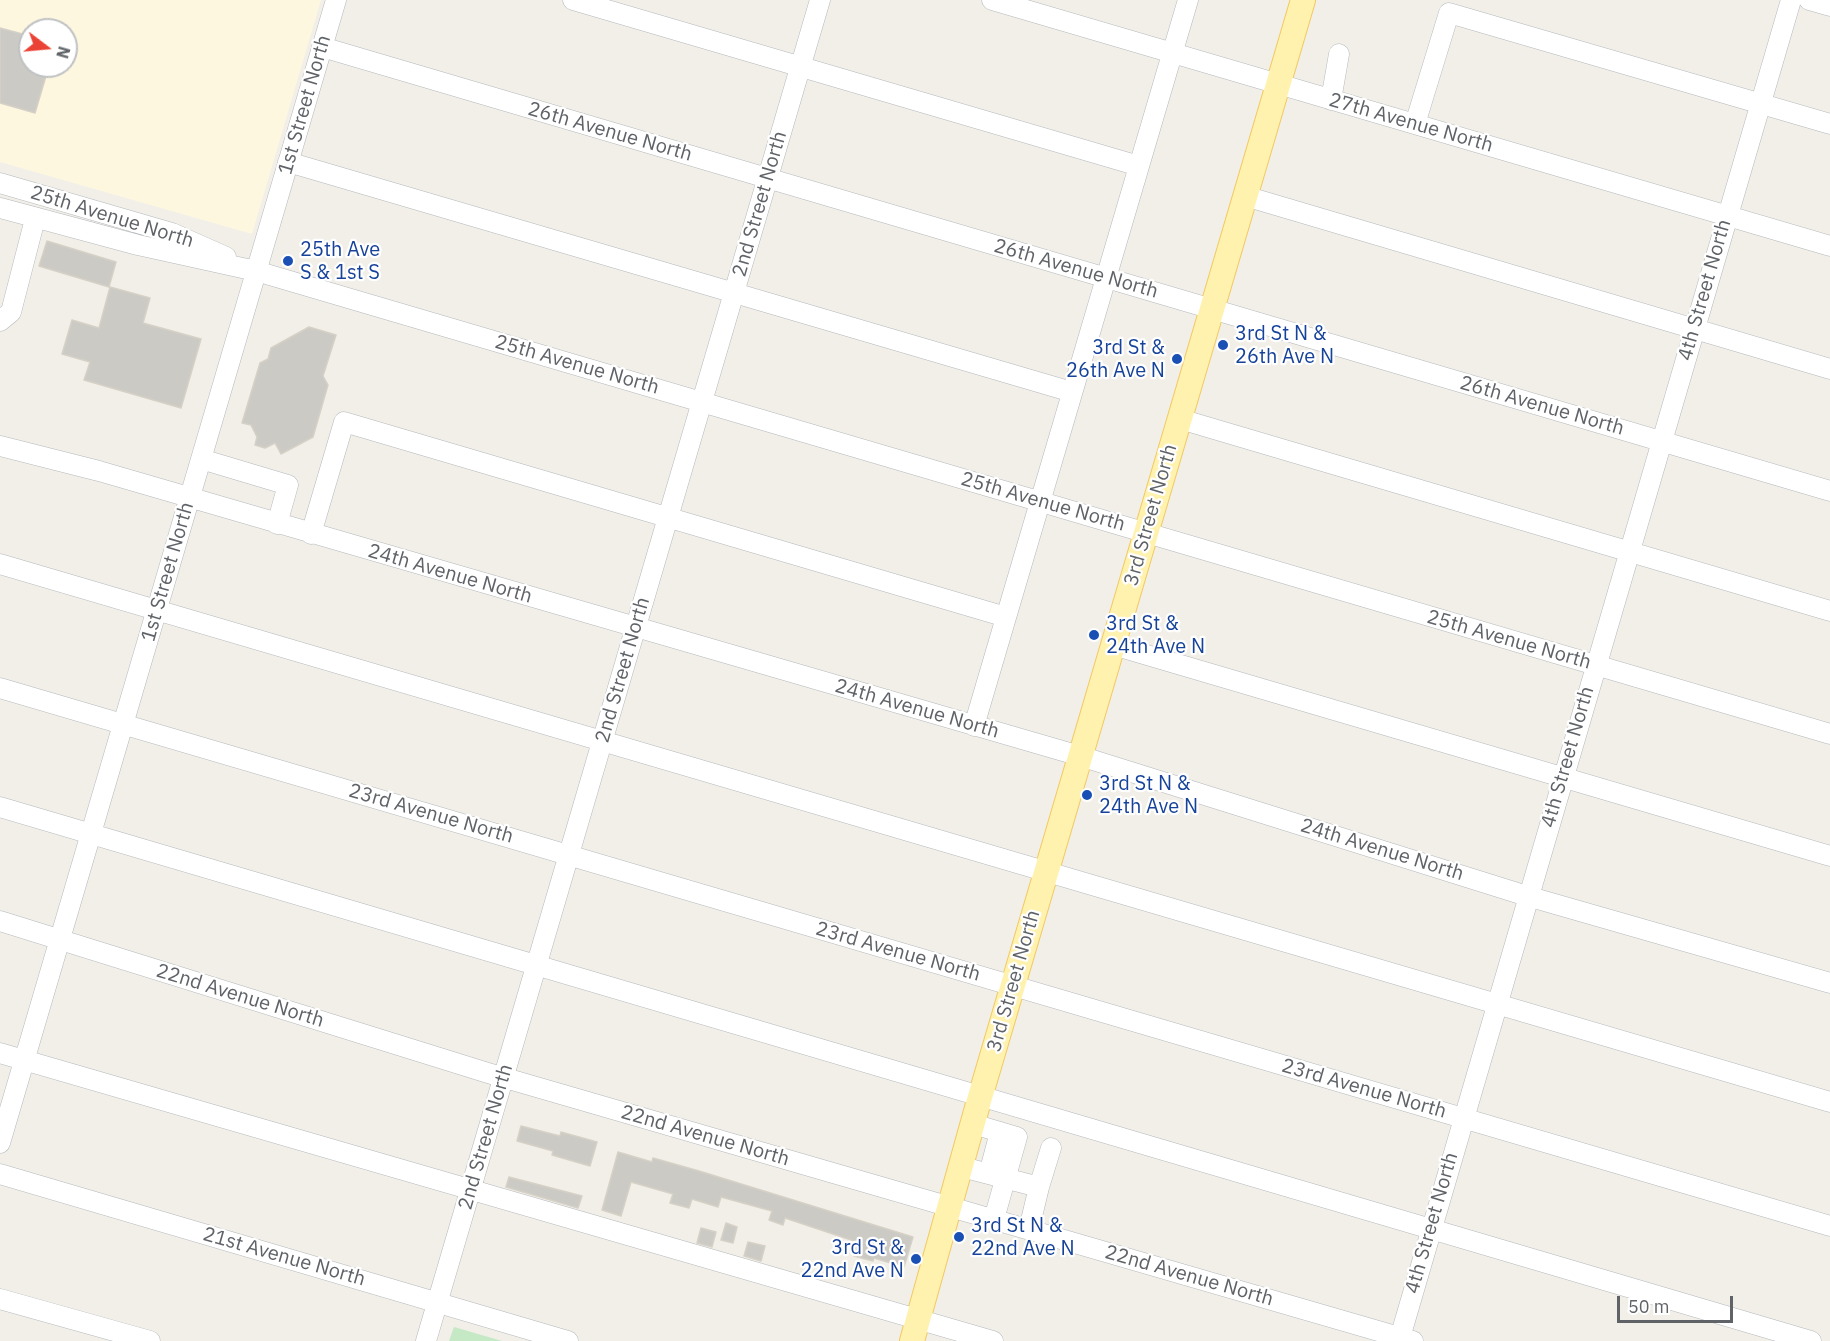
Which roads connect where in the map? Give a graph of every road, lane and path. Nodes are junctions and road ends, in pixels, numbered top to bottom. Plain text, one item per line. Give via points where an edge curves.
1 (336, 0) edge
2 (573, 0) edge
3 (820, 0) edge
4 (992, 0) edge
5 (1188, 0) edge
6 (1302, 0) edge
7 (1791, 0) edge
8 (1809, 0) edge
9 (1830, 6) edge
10 (322, 47) junction
11 (1172, 53) junction
12 (1339, 54) dead end
13 (801, 67) junction
14 (1278, 84) junction
15 (1331, 100) junction
16 (1760, 103) junction
17 (1415, 124) junction
18 (1830, 124) edge
19 (288, 162) junction
20 (1138, 166) junction
21 (768, 178) junction
22 (0, 183) edge
23 (1245, 196) junction
24 (0, 208) edge
25 (1727, 216) junction
26 (35, 219) junction
27 (1830, 246) edge
28 (256, 271) junction
29 (1106, 278) junction
30 (734, 293) junction
31 (1212, 309) junction
32 (0, 321) edge
33 (1694, 328) junction
34 (1830, 369) edge
35 (1072, 392) junction
36 (702, 402) junction
37 (1179, 419) junction
38 (1661, 441) junction
39 (0, 446) edge
40 (201, 459) junction
41 (1830, 491) edge
42 (190, 498) junction
43 (1040, 502) junction
44 (668, 517) junction
45 (277, 524) junction
46 (1146, 533) junction
47 (311, 534) junction
48 (1629, 552) junction
49 (0, 564) edge
50 (157, 610) junction
51 (1830, 611) edge
52 (1006, 617) junction
53 (635, 629) junction
54 (1113, 645) junction
55 (1595, 665) junction
56 (0, 688) edge
57 (123, 724) junction
58 (974, 726) junction
59 (1830, 734) edge
60 (602, 741) junction
61 (1080, 756) junction
62 (1562, 777) junction
63 (0, 807) edge
64 (91, 835) junction
65 (569, 855) junction
66 (1830, 856) edge
67 (1046, 872) junction
68 (1527, 896) junction
69 (0, 921) edge
70 (60, 940) junction
71 (536, 966) junction
72 (1830, 983) edge
73 (1013, 986) junction
74 (1495, 1004) junction
75 (0, 1053) edge
76 (25, 1060) junction
77 (504, 1077) junction
78 (980, 1097) junction
79 (1830, 1102) edge
80 (1462, 1118) junction
81 (973, 1124) junction
82 (0, 1143) edge
83 (1051, 1148) dead end
84 (962, 1167) junction
85 (0, 1174) edge
86 (997, 1176) junction
87 (1039, 1187) junction
88 (470, 1191) junction
89 (951, 1207) junction
90 (994, 1219) junction
91 (1830, 1226) edge
92 (1029, 1229) junction
93 (1429, 1229) junction
94 (0, 1299) edge
95 (437, 1303) junction
96 (915, 1330) edge
97 (1404, 1340) edge
98 (150, 1341) edge
99 (426, 1341) edge
100 (568, 1341) edge
101 (993, 1341) edge
102 (1811, 1341) edge

1 - 10 street, 1st Street North
2 - 13 street
3 - 13 street, 2nd Street North
4 - 11 street, 27th Avenue North
5 - 11 street
6 - 14 main road, 3rd Street North
7 - 16 street, 4th Street North
8 - 9 street
10 - 19 street, 1st Street North
10 - 21 street, 26th Avenue North
11 - 14 street, 27th Avenue North
11 - 20 street
12 - 15 street
13 - 20 street
13 - 21 street, 2nd Street North
14 - 15 street, 27th Avenue North
14 - 23 main road, 3rd Street North
15 - 17 street, 27th Avenue North
16 - 17 street via 1449,13
16 - 18 street
16 - 25 street, 4th Street North
17 - 25 street, 27th Avenue North
19 - 28 street, 1st Street North
19 - 30 street
20 - 29 street
21 - 29 street, 26th Avenue North
21 - 30 street, 2nd Street North
22 - 28 street, 25th Avenue North via 172,233
23 - 31 main road, 3rd Street North
23 - 33 street
24 - 26 street, 25th Avenue North
25 - 27 street, 27th Avenue North
25 - 33 street, 4th Street North
26 - 28 street, 25th Avenue North
26 - 32 street via 11,312
28 - 36 street, 25th Avenue North
28 - 40 street, 1st Street North
29 - 31 street, 26th Avenue North
29 - 35 street
30 - 35 street
30 - 36 street, 2nd Street North
31 - 37 main road, 3rd Street North
31 - 38 street, 26th Avenue North
33 - 34 street
33 - 38 street, 4th Street North
35 - 43 street
36 - 43 street, 25th Avenue North
36 - 44 street, 2nd Street North
37 - 46 main road, 3rd Street North
37 - 48 street
38 - 41 street, 26th Avenue North
38 - 48 street, 4th Street North
39 - 42 street, 24th Avenue North
40 - 42 street, 1st Street North
40 - 45 street via 288,485
42 - 45 street, 24th Avenue North
42 - 50 street, 1st Street North
43 - 46 street, 25th Avenue North
43 - 52 street
44 - 47 street via 344,422
44 - 52 street
44 - 53 street, 2nd Street North
45 - 47 street, 24th Avenue North
46 - 54 main road, 3rd Street North
46 - 55 street, 25th Avenue North
47 - 53 street, 24th Avenue North
48 - 51 street
48 - 55 street, 4th Street North
49 - 50 street
50 - 57 street, 1st Street North
50 - 60 street
52 - 58 street
53 - 58 street, 24th Avenue North
53 - 60 street, 2nd Street North
54 - 61 main road, 3rd Street North
54 - 62 street
55 - 59 street, 25th Avenue North
55 - 62 street, 4th Street North
56 - 57 street, 23rd Avenue North
57 - 64 street, 1st Street North
57 - 65 street, 23rd Avenue North
58 - 61 street, 24th Avenue North
60 - 65 street, 2nd Street North
60 - 67 street
61 - 67 main road, 3rd Street North
61 - 68 street, 24th Avenue North
62 - 66 street
62 - 68 street, 4th Street North
63 - 64 street
64 - 70 street, 1st Street North
64 - 71 street
65 - 71 street, 2nd Street North
65 - 73 street, 23rd Avenue North
67 - 73 main road, 3rd Street North
67 - 74 street
68 - 72 street, 24th Avenue North
68 - 74 street, 4th Street North
69 - 70 street, 22nd Avenue North
70 - 76 street, 1st Street North
70 - 77 street, 22nd Avenue North
71 - 77 street, 2nd Street North
71 - 78 street
73 - 78 main road, 3rd Street North
73 - 80 street, 23rd Avenue North
74 - 79 street
74 - 80 street, 4th Street North
75 - 76 street
76 - 82 street, 1st Street North
76 - 88 street
77 - 88 street, 2nd Street North
77 - 89 street, 22nd Avenue North
78 - 81 main road, 3rd Street North
78 - 93 street
80 - 91 street, 23rd Avenue North
80 - 93 street, 4th Street North
81 - 84 main road, 3rd Street North
81 - 86 street via 1017,1137
83 - 87 street
84 - 86 street
84 - 89 main road, 3rd Street North
85 - 95 street, 21st Avenue North
86 - 87 street
86 - 90 street
87 - 92 street
88 - 95 street, 2nd Street North
88 - 96 street
89 - 90 street, 22nd Avenue North
89 - 96 main road, 3rd Street North
90 - 92 street, 22nd Avenue North
92 - 97 street, 22nd Avenue North
93 - 97 street, 4th Street North
93 - 102 street
94 - 98 street
95 - 99 street, 2nd Street North
95 - 100 street, 21st Avenue North
96 - 101 street

